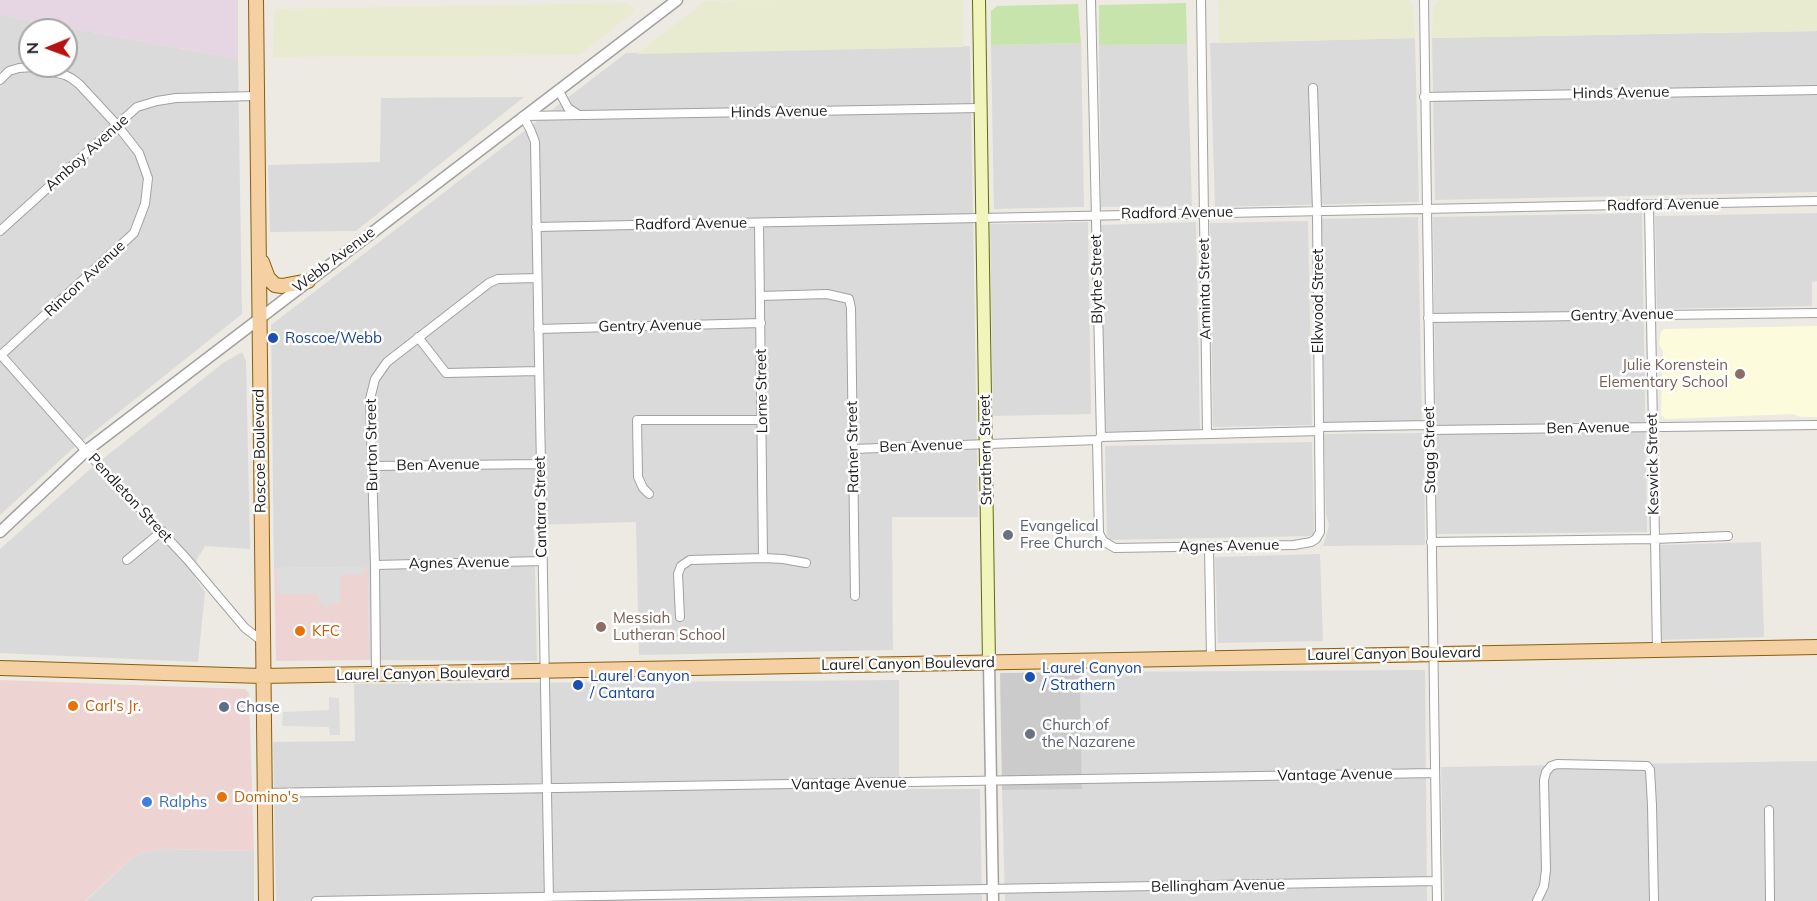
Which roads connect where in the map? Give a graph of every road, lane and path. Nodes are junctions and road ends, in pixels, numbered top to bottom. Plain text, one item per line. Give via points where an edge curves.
1 (256, 0) edge
2 (677, 0) edge
3 (979, 0) edge
4 (1091, 0) edge
5 (1201, 0) edge
6 (1424, 0) edge
7 (0, 80) edge
8 (1313, 88) dead end
9 (559, 90) junction
10 (1817, 90) edge
11 (257, 96) junction
12 (1424, 97) junction
13 (980, 108) junction
14 (579, 115) junction
15 (523, 116) junction
16 (117, 125) junction
17 (1817, 201) edge
18 (1649, 206) junction
19 (1426, 209) junction
20 (1317, 210) junction
21 (1204, 213) junction
22 (1095, 215) junction
23 (982, 218) junction
24 (759, 223) junction
25 (537, 227) junction
26 (0, 231) edge
27 (258, 252) junction
28 (537, 278) junction
29 (308, 280) junction
30 (761, 296) junction
31 (1817, 313) edge
32 (1650, 314) junction
33 (259, 318) junction
34 (1428, 318) junction
35 (761, 323) junction
36 (538, 329) junction
37 (417, 337) junction
38 (1, 355) edge
39 (539, 371) junction
40 (763, 420) junction
41 (1817, 425) edge
42 (1653, 427) junction
43 (1430, 428) junction
44 (1319, 429) junction
45 (1207, 434) junction
46 (1099, 439) junction
47 (986, 444) junction
48 (853, 449) junction
49 (86, 451) junction
50 (540, 464) junction
51 (373, 466) junction
52 (649, 495) dead end
53 (1320, 515) joint
54 (162, 531) junction
55 (0, 532) edge
56 (1728, 536) dead end
57 (1654, 540) junction
58 (1431, 542) junction
59 (1209, 547) junction
60 (1115, 548) joint
61 (764, 558) junction
62 (127, 560) dead end
63 (542, 561) junction
64 (806, 562) dead end
65 (375, 565) junction
66 (855, 596) dead end
67 (680, 617) dead end
68 (262, 641) junction
69 (1817, 647) edge
70 (1657, 650) junction
71 (1432, 653) junction
72 (1211, 658) junction
73 (989, 663) junction
74 (0, 668) edge
75 (544, 672) junction
76 (376, 674) junction
77 (262, 676) junction
78 (1435, 773) junction
79 (991, 782) junction
80 (546, 788) junction
81 (264, 793) junction
82 (1769, 810) dead end
83 (1436, 881) junction
84 (993, 896) edge
85 (549, 899) edge
86 (266, 901) edge
87 (316, 901) edge
88 (1437, 901) edge
89 (1537, 901) edge
90 (1654, 901) edge
91 (1770, 901) edge

1 - 11 main road, Roscoe Boulevard
2 - 9 street, Webb Avenue
3 - 13 main road, Strathern Street
4 - 22 street, Blythe Street
5 - 21 street, Arminta Street
6 - 12 street, Stagg Street
7 - 16 street, Rincon Avenue via 19,68 33,67 65,75 79,84
8 - 20 street, Elkwood Street
9 - 14 street via 568,108
9 - 15 street, Webb Avenue
10 - 12 street, Hinds Avenue
11 - 16 street, Amboy Avenue via 157,101 137,107
11 - 27 main road, Roscoe Boulevard
12 - 19 street, Stagg Street
13 - 14 street, Hinds Avenue
13 - 23 main road, Strathern Street
14 - 15 street, Hinds Avenue
15 - 25 street, Cantara Street via 535,142
15 - 29 street, Webb Avenue
16 - 26 street, Amboy Avenue
16 - 38 street, Rincon Avenue via 139,153 148,178 146,204 134,233
17 - 18 street, Radford Avenue
18 - 19 street, Radford Avenue
18 - 32 street, Keswick Street
19 - 20 street, Radford Avenue
19 - 34 street, Stagg Street
20 - 21 street, Radford Avenue
20 - 44 street, Elkwood Street
21 - 22 street, Radford Avenue
21 - 45 street, Arminta Street
22 - 23 street, Radford Avenue
22 - 46 street, Blythe Street
23 - 24 street, Radford Avenue
23 - 47 main road, Strathern Street
24 - 25 street, Radford Avenue
24 - 30 street, Lorne Street
25 - 28 street, Cantara Street
27 - 29 main road via 271,283 282,286
27 - 33 main road, Roscoe Boulevard
28 - 36 street, Cantara Street
28 - 37 street, Burton Street via 498,279 489,283
29 - 33 street, Webb Avenue
30 - 35 street, Lorne Street
30 - 48 street, Ratner Street via 827,294 849,299
31 - 32 street, Gentry Avenue
32 - 34 street, Gentry Avenue
32 - 42 street, Keswick Street
33 - 49 street, Webb Avenue
33 - 68 main road, Roscoe Boulevard
34 - 43 street, Stagg Street
35 - 36 street, Gentry Avenue
35 - 40 street, Lorne Street
36 - 39 street, Cantara Street
37 - 39 street via 446,373
37 - 51 street, Burton Street via 387,362 375,379 370,399
38 - 49 street, Pendleton Street
39 - 50 street, Cantara Street
40 - 52 street via 637,420 638,477
40 - 61 street, Lorne Street
41 - 42 street, Ben Avenue
42 - 43 street, Ben Avenue
42 - 57 street, Keswick Street
43 - 44 street, Ben Avenue
43 - 58 street, Stagg Street
44 - 45 street, Ben Avenue
44 - 53 street, Elkwood Street
45 - 46 street, Ben Avenue
46 - 47 street, Ben Avenue
46 - 60 street, Blythe Street via 1099,533 1103,541
47 - 48 street, Ben Avenue
47 - 73 main road, Strathern Street
48 - 66 street, Ratner Street
49 - 54 street, Pendleton Street
49 - 55 street, Webb Avenue
50 - 51 street, Ben Avenue
50 - 63 street, Cantara Street
51 - 65 street, Burton Street
53 - 59 street, Agnes Avenue via 1320,532 1307,544
54 - 62 street
54 - 68 street, Pendleton Street via 244,628
56 - 57 street
57 - 58 street
57 - 70 street, Keswick Street
58 - 71 street, Stagg Street
59 - 60 street, Agnes Avenue
59 - 72 street
61 - 64 street
61 - 67 street via 690,560 681,566
63 - 65 street, Agnes Avenue
63 - 75 street, Cantara Street
65 - 76 street, Burton Street
68 - 77 main road, Roscoe Boulevard
69 - 70 main road, Laurel Canyon Boulevard
70 - 71 main road, Laurel Canyon Boulevard
71 - 72 main road, Laurel Canyon Boulevard
71 - 78 street, Stagg Street
72 - 73 main road, Laurel Canyon Boulevard
73 - 75 main road, Laurel Canyon Boulevard
73 - 79 street, Strathern Street
74 - 77 main road, Laurel Canyon Boulevard
75 - 76 main road, Laurel Canyon Boulevard
75 - 80 street, Cantara Street
76 - 77 main road, Laurel Canyon Boulevard
77 - 81 main road, Roscoe Boulevard
78 - 79 street, Vantage Avenue
78 - 83 street, Stagg Street
79 - 80 street, Vantage Avenue
79 - 84 street, Strathern Street
80 - 81 street, Vantage Avenue
80 - 85 street, Cantara Street
81 - 86 main road, Roscoe Boulevard
82 - 91 street
83 - 84 street, Bellingham Avenue
83 - 88 street, Stagg Street
84 - 85 street, Bellingham Avenue
85 - 87 street, Bellingham Avenue
89 - 90 street via 1546,870 1544,780 1546,772 1557,764 1647,766 1651,775

